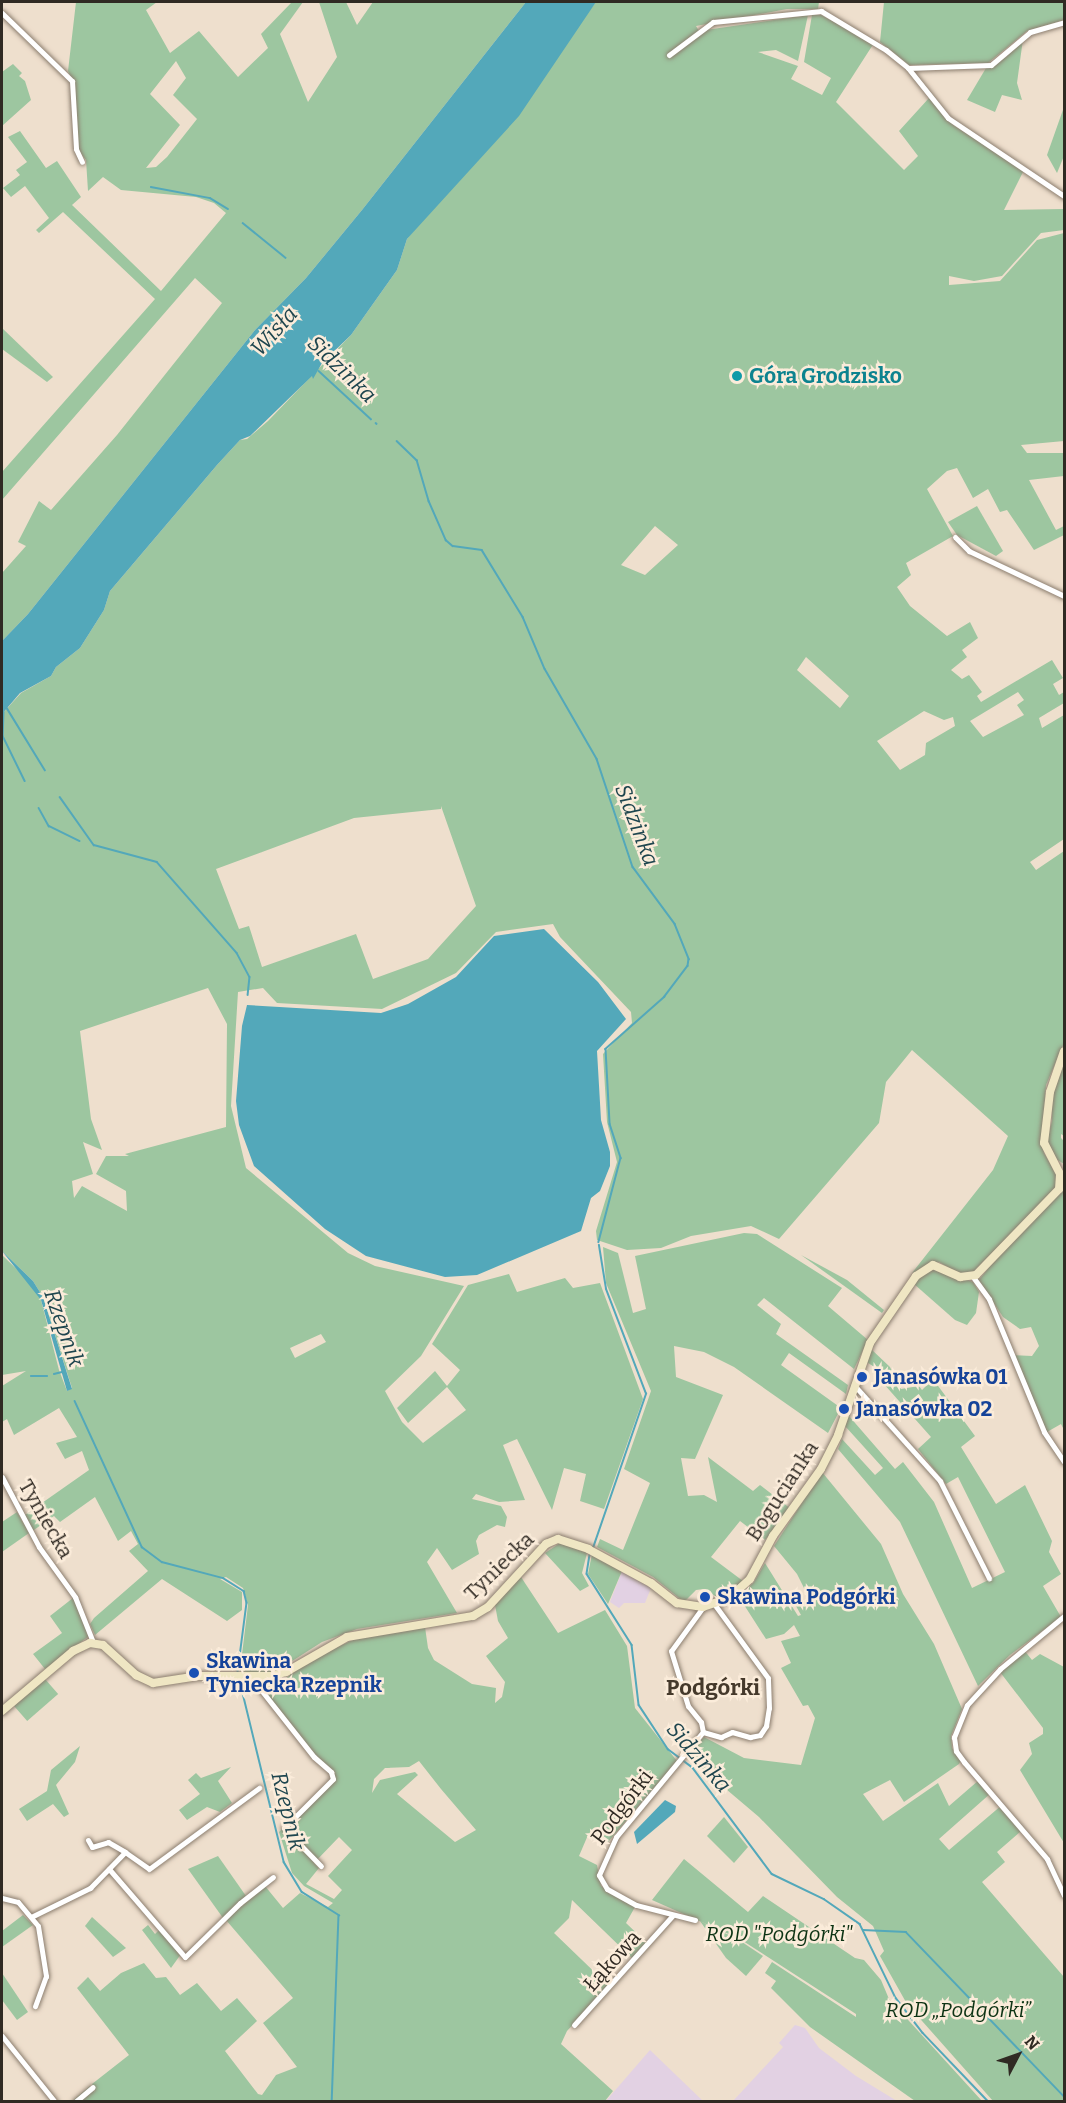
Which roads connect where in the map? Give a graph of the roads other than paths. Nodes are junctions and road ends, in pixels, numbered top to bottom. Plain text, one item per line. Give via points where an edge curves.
1 (2, 13) edge
2 (1065, 22) edge
3 (669, 55) dead end
4 (908, 69) junction
5 (82, 162) dead end
6 (1065, 196) edge
7 (956, 537) dead end
8 (1065, 596) edge
9 (1065, 1051) edge
10 (973, 1276) junction
11 (854, 1385) junction
12 (1065, 1462) edge
13 (2, 1477) edge
14 (989, 1578) dead end
15 (729, 1599) joint
16 (715, 1605) junction
17 (703, 1607) junction
18 (1065, 1616) edge
19 (93, 1642) junction
20 (243, 1676) junction
21 (2, 1711) edge
22 (703, 1732) junction
23 (259, 1788) dead end
24 (88, 1840) dead end
25 (125, 1852) junction
26 (321, 1866) dead end
27 (109, 1869) junction
28 (273, 1878) dead end
29 (1065, 1895) edge
30 (2, 1898) edge
31 (33, 1916) junction
32 (672, 1916) junction
33 (695, 1920) dead end
34 (35, 2006) dead end
35 (574, 2025) dead end
36 (2, 2036) edge
37 (93, 2087) dead end
38 (55, 2102) edge
39 (75, 2102) edge

1 - 5 street via 72,81 76,149
2 - 4 street via 1030,32 991,65
3 - 4 street via 712,22 812,10 828,14 871,39
4 - 6 street via 948,118
7 - 8 street via 969,550
9 - 10 street via 1050,1092 1044,1143 1060,1174 1061,1185
10 - 11 street, Bogucianka via 960,1277 933,1265 921,1270 873,1338
10 - 12 street via 989,1299 1044,1431
11 - 14 street via 940,1481
11 - 15 street, Bogucianka via 838,1435 813,1484 773,1536 750,1580
13 - 19 street, Tyniecka via 39,1547 75,1597
15 - 16 street, Tyniecka
16 - 17 street, Tyniecka
16 - 22 street via 764,1669 769,1708 760,1735 750,1737 732,1732 721,1737
17 - 20 street, Tyniecka via 677,1603 651,1583 567,1539 550,1542 488,1607 473,1616 357,1634 324,1648 280,1675
17 - 22 street via 671,1651 688,1706 701,1722
18 - 29 street via 992,1677 968,1705 954,1737 956,1751 1047,1859
19 - 20 street, Tyniecka via 103,1645 140,1678 153,1683
19 - 21 street via 73,1651
20 - 26 street via 331,1772 333,1779 284,1828
22 - 32 street, Podgórki via 616,1837 599,1875 607,1889 626,1901
23 - 25 street via 149,1869
24 - 25 street via 92,1847 108,1842
25 - 27 street
27 - 28 street via 185,1957 240,1903
27 - 31 street via 90,1888
30 - 31 street via 18,1902
31 - 34 street via 46,1976
32 - 33 street, Podgórki
32 - 35 street, Łąkowa
36 - 38 street
37 - 39 street

